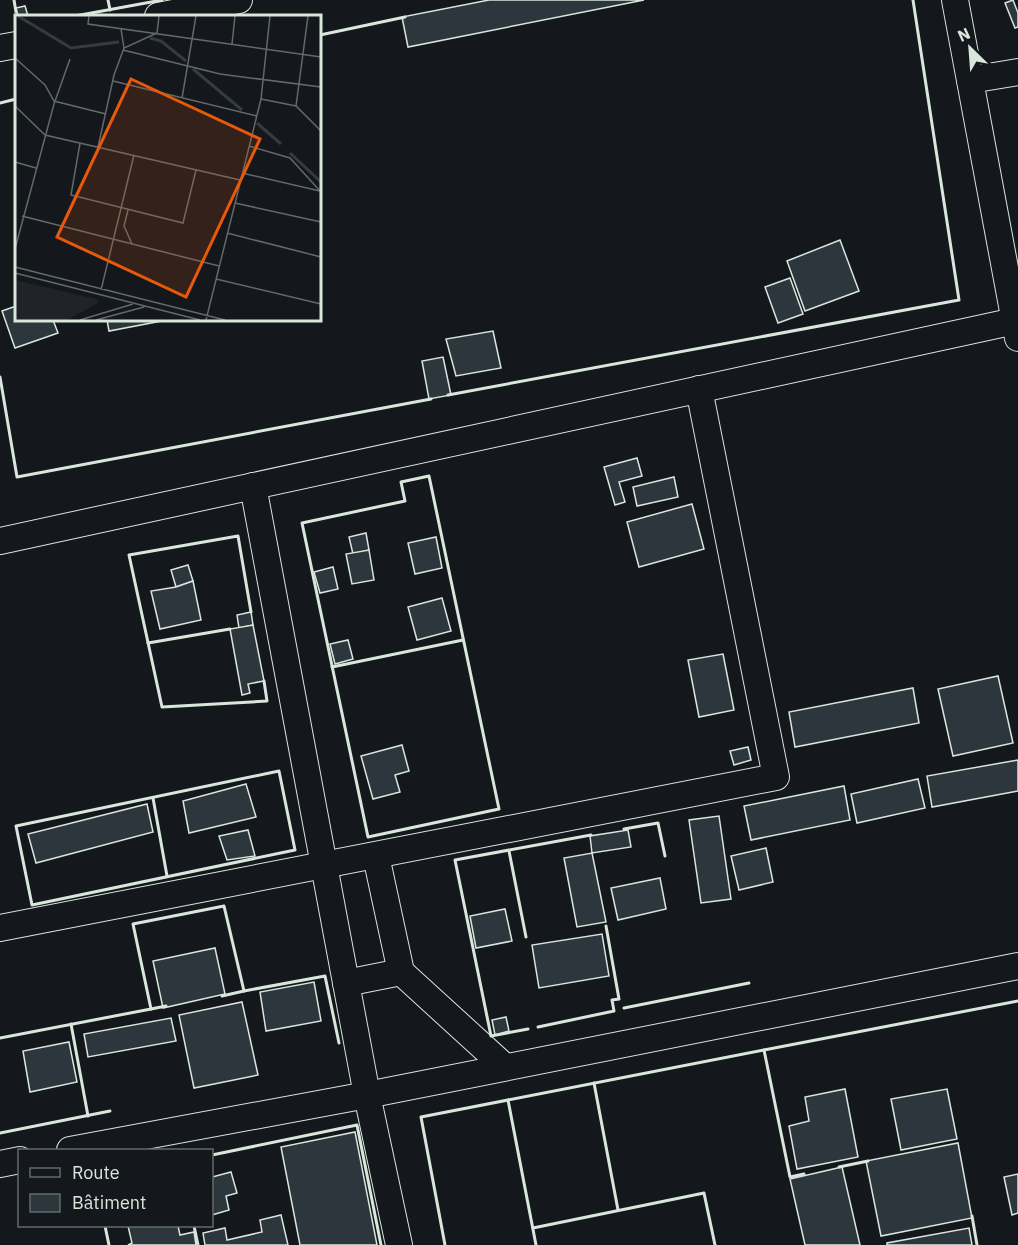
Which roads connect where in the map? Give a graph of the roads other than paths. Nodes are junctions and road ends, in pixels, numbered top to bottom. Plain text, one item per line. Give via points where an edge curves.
1 (239, 0) edge
2 (955, 0) edge
3 (163, 15) edge
4 (15, 45) edge
5 (0, 48) edge
6 (1018, 72) edge
7 (970, 80) junction
8 (1012, 275) edge
9 (1016, 329) edge
10 (699, 389) junction
11 (253, 486) junction
12 (0, 541) edge
13 (376, 856) junction
14 (324, 866) junction
15 (0, 928) edge
16 (1018, 966) edge
17 (401, 972) junction
18 (346, 983) junction
19 (505, 1067) junction
20 (367, 1095) junction
21 (75, 1149) edge
22 (18, 1160) edge
23 (0, 1164) edge
24 (399, 1245) edge

1 - 3 street
2 - 7 street
4 - 5 street
6 - 7 street
7 - 8 street
8 - 9 street
9 - 10 street
10 - 11 street
10 - 13 street via 776,777
11 - 12 street
11 - 14 street
13 - 14 street
13 - 17 street
14 - 15 street
14 - 18 street
16 - 19 street
17 - 18 street
17 - 19 street
18 - 20 street
19 - 20 street
20 - 21 street
20 - 24 street
22 - 23 street

